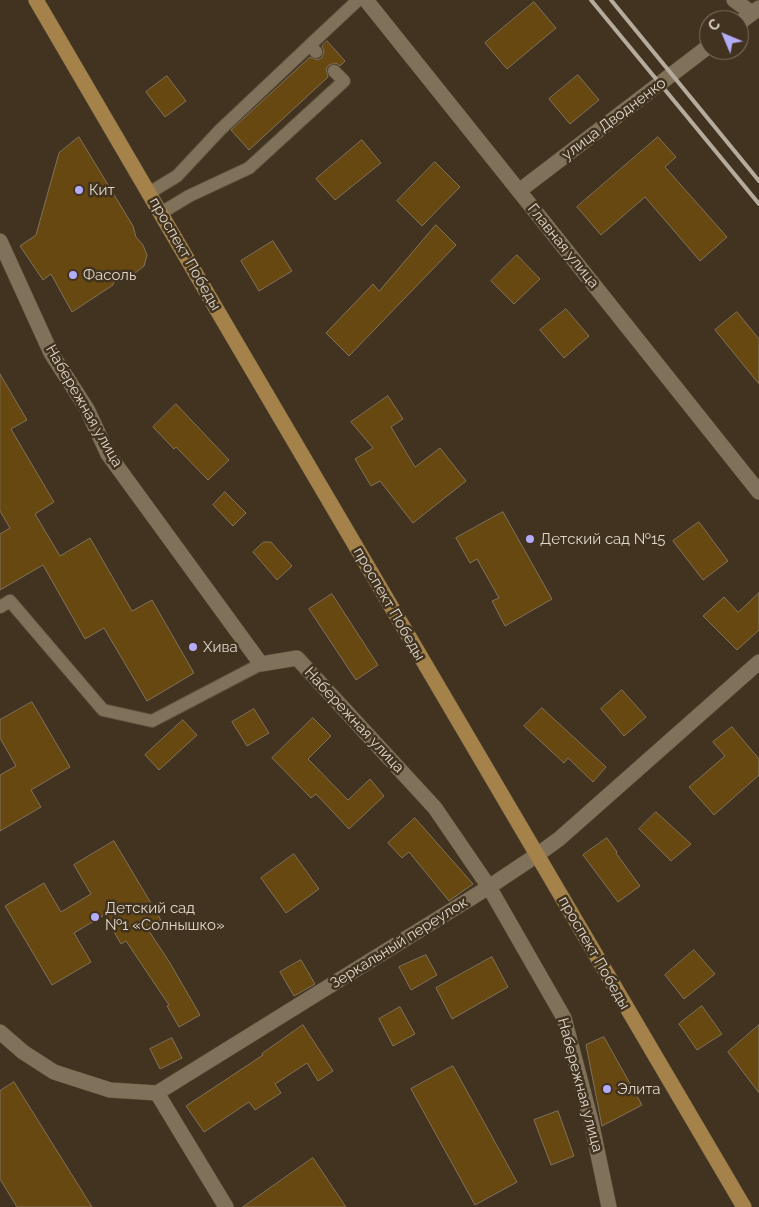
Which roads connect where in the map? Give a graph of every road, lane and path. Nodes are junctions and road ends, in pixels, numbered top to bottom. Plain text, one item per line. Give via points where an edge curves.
1 (36, 0) edge
2 (358, 0) edge
3 (366, 0) edge
4 (734, 0) edge
5 (756, 10) edge
6 (699, 54) edge
7 (334, 71) dead end
8 (519, 191) junction
9 (149, 194) junction
10 (161, 213) junction
11 (0, 241) edge
12 (759, 492) edge
13 (0, 607) edge
14 (759, 662) edge
15 (261, 664) junction
16 (537, 855) junction
17 (489, 887) junction
18 (0, 1032) edge
19 (156, 1093) junction
20 (226, 1207) edge
21 (610, 1207) edge
22 (744, 1207) edge

1 - 9 main road, проспект Победы
2 - 9 lane via 313,49 220,130 177,176
3 - 8 street, Главная улица
4 - 5 street
6 - 8 street, улица Дводненко
7 - 10 lane via 344,81 248,168
8 - 12 street, Главная улица
9 - 10 main road, проспект Победы
10 - 16 main road, проспект Победы
11 - 15 street, Набережная улица via 51,353 87,410 108,454
13 - 15 lane via 10,601 103,710 152,721
14 - 16 street, Зеркальный переулок
15 - 17 street, Набережная улица via 297,658 435,808
16 - 17 street, Зеркальный переулок
16 - 22 main road, проспект Победы
17 - 19 street, Зеркальный переулок
17 - 21 street, Набережная улица via 564,1018
18 - 19 street via 54,1072 110,1090
19 - 20 street

